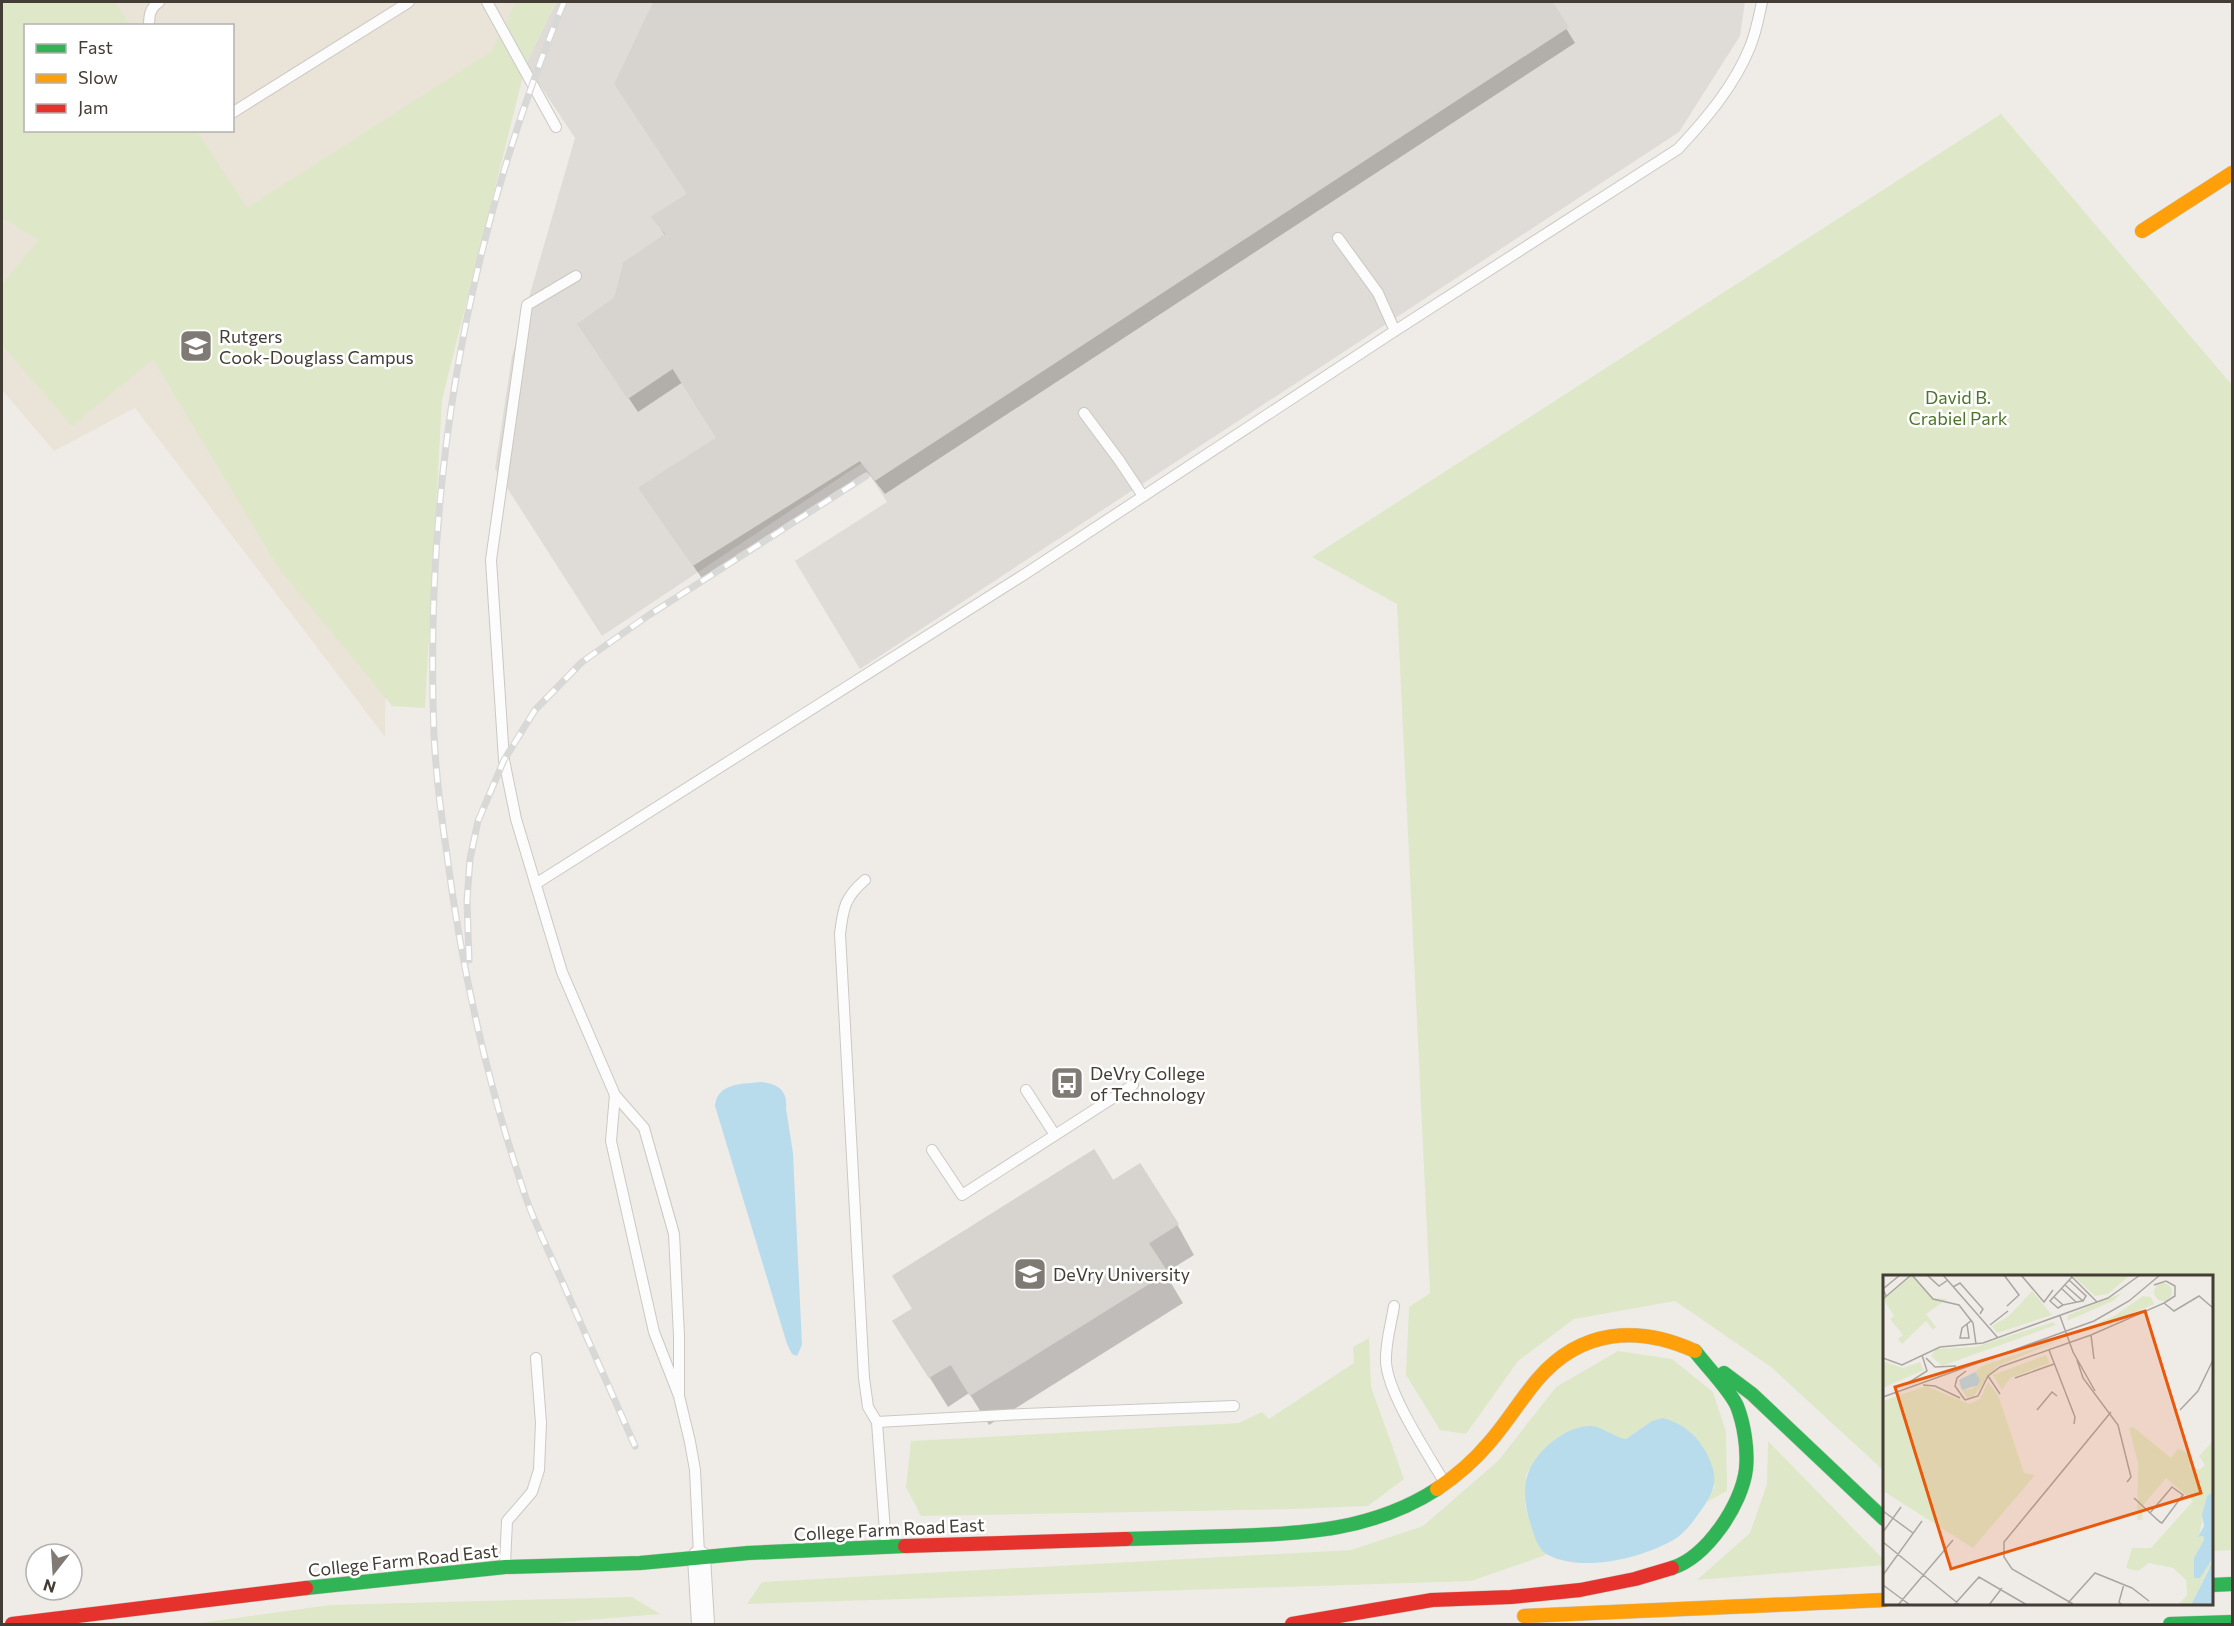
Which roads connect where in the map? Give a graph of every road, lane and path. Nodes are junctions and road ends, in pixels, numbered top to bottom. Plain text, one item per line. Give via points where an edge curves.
1 (159, 2) edge
2 (409, 2) edge
3 (487, 2) edge
4 (1762, 2) edge
5 (149, 24) edge
6 (234, 112) edge
7 (556, 127) dead end
8 (2232, 173) edge
9 (2142, 231) dead end
10 (1338, 238) dead end
11 (576, 276) dead end
12 (1395, 331) junction
13 (1084, 413) dead end
14 (1143, 496) junction
15 (865, 880) dead end
16 (537, 883) junction
17 (1133, 1084) dead end
18 (1026, 1090) dead end
19 (615, 1095) junction
20 (1055, 1135) junction
21 (932, 1150) dead end
22 (1394, 1306) dead end
23 (1695, 1351) junction
24 (536, 1358) dead end
25 (679, 1396) junction
26 (1234, 1406) dead end
27 (877, 1422) junction
28 (1444, 1483) junction
29 (1883, 1518) edge
30 (886, 1547) junction
31 (699, 1557) junction
32 (505, 1567) junction
33 (2232, 1584) edge
34 (2213, 1585) edge
35 (1883, 1600) edge
36 (1508, 1617) dead end
37 (2232, 1622) edge
38 (1378, 1623) dead end
39 (12, 1624) edge
40 (703, 1624) edge
41 (1292, 1624) edge
42 (1343, 1624) edge
43 (2170, 1624) edge

1 - 5 lane via 149,14
2 - 6 lane
3 - 7 lane
4 - 12 lane via 1751,46 1731,86 1678,150
8 - 9 main road
10 - 12 lane via 1378,293
11 - 16 lane via 527,306 490,560 504,760 516,819
12 - 14 lane
13 - 14 lane
14 - 16 lane
15 - 27 lane via 851,892 843,908 840,934 864,1378 868,1407
16 - 19 lane via 562,972
17 - 20 lane
18 - 20 lane
19 - 25 lane via 611,1141 654,1332
19 - 25 lane via 644,1128 674,1234
20 - 21 lane via 962,1195
22 - 28 lane via 1386,1353 1388,1376
23 - 28 main road, College Farm Road East via 1667,1338 1637,1334 1607,1336 1577,1347 1540,1376 1481,1452
23 - 29 main road, College Farm Road East via 1752,1394
23 - 41 main road via 1736,1404 1744,1430 1746,1469 1724,1524 1704,1547 1678,1566 1580,1590 1432,1600
24 - 32 lane via 541,1423 539,1470 532,1492 507,1521
25 - 31 lane via 695,1470
26 - 27 lane
27 - 30 lane
28 - 30 main road, College Farm Road East via 1389,1515 1329,1531
30 - 31 main road, College Farm Road East
31 - 32 main road, College Farm Road East
31 - 40 street
32 - 39 main road, College Farm Road East
33 - 34 main road
35 - 36 main road
37 - 43 main road
38 - 42 main road

